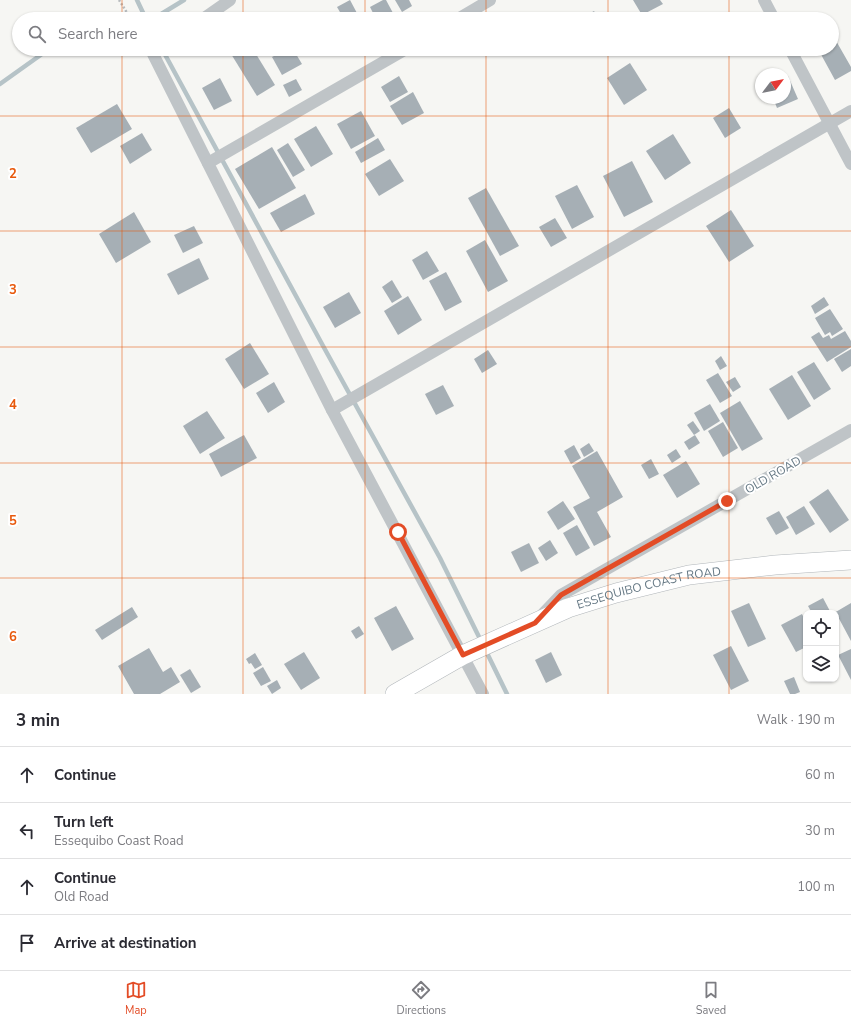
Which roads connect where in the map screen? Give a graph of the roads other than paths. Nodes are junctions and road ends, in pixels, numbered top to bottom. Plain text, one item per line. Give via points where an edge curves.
1 (230, 0) edge
2 (490, 0) edge
3 (764, 0) edge
4 (213, 12) edge
5 (470, 12) edge
6 (770, 12) edge
7 (154, 56) edge
8 (394, 56) edge
9 (794, 56) edge
10 (851, 111) edge
11 (830, 123) junction
12 (208, 163) junction
13 (851, 164) edge
14 (332, 410) junction
15 (851, 430) edge
16 (851, 560) edge
17 (535, 623) junction
18 (463, 655) junction
19 (395, 694) edge
20 (483, 694) edge

1 - 4 street
2 - 5 street
3 - 6 street
7 - 12 street
8 - 12 street
9 - 11 street
10 - 11 street
11 - 13 street
11 - 14 street
12 - 14 street
14 - 18 street
15 - 17 street, OLD ROAD via 561,595
16 - 17 main road, ESSEQUIBO COAST ROAD via 775,565 690,575 616,593 568,608
17 - 18 main road, ESSEQUIBO COAST ROAD
18 - 19 main road, ESSEQUIBO COAST ROAD
18 - 20 street

